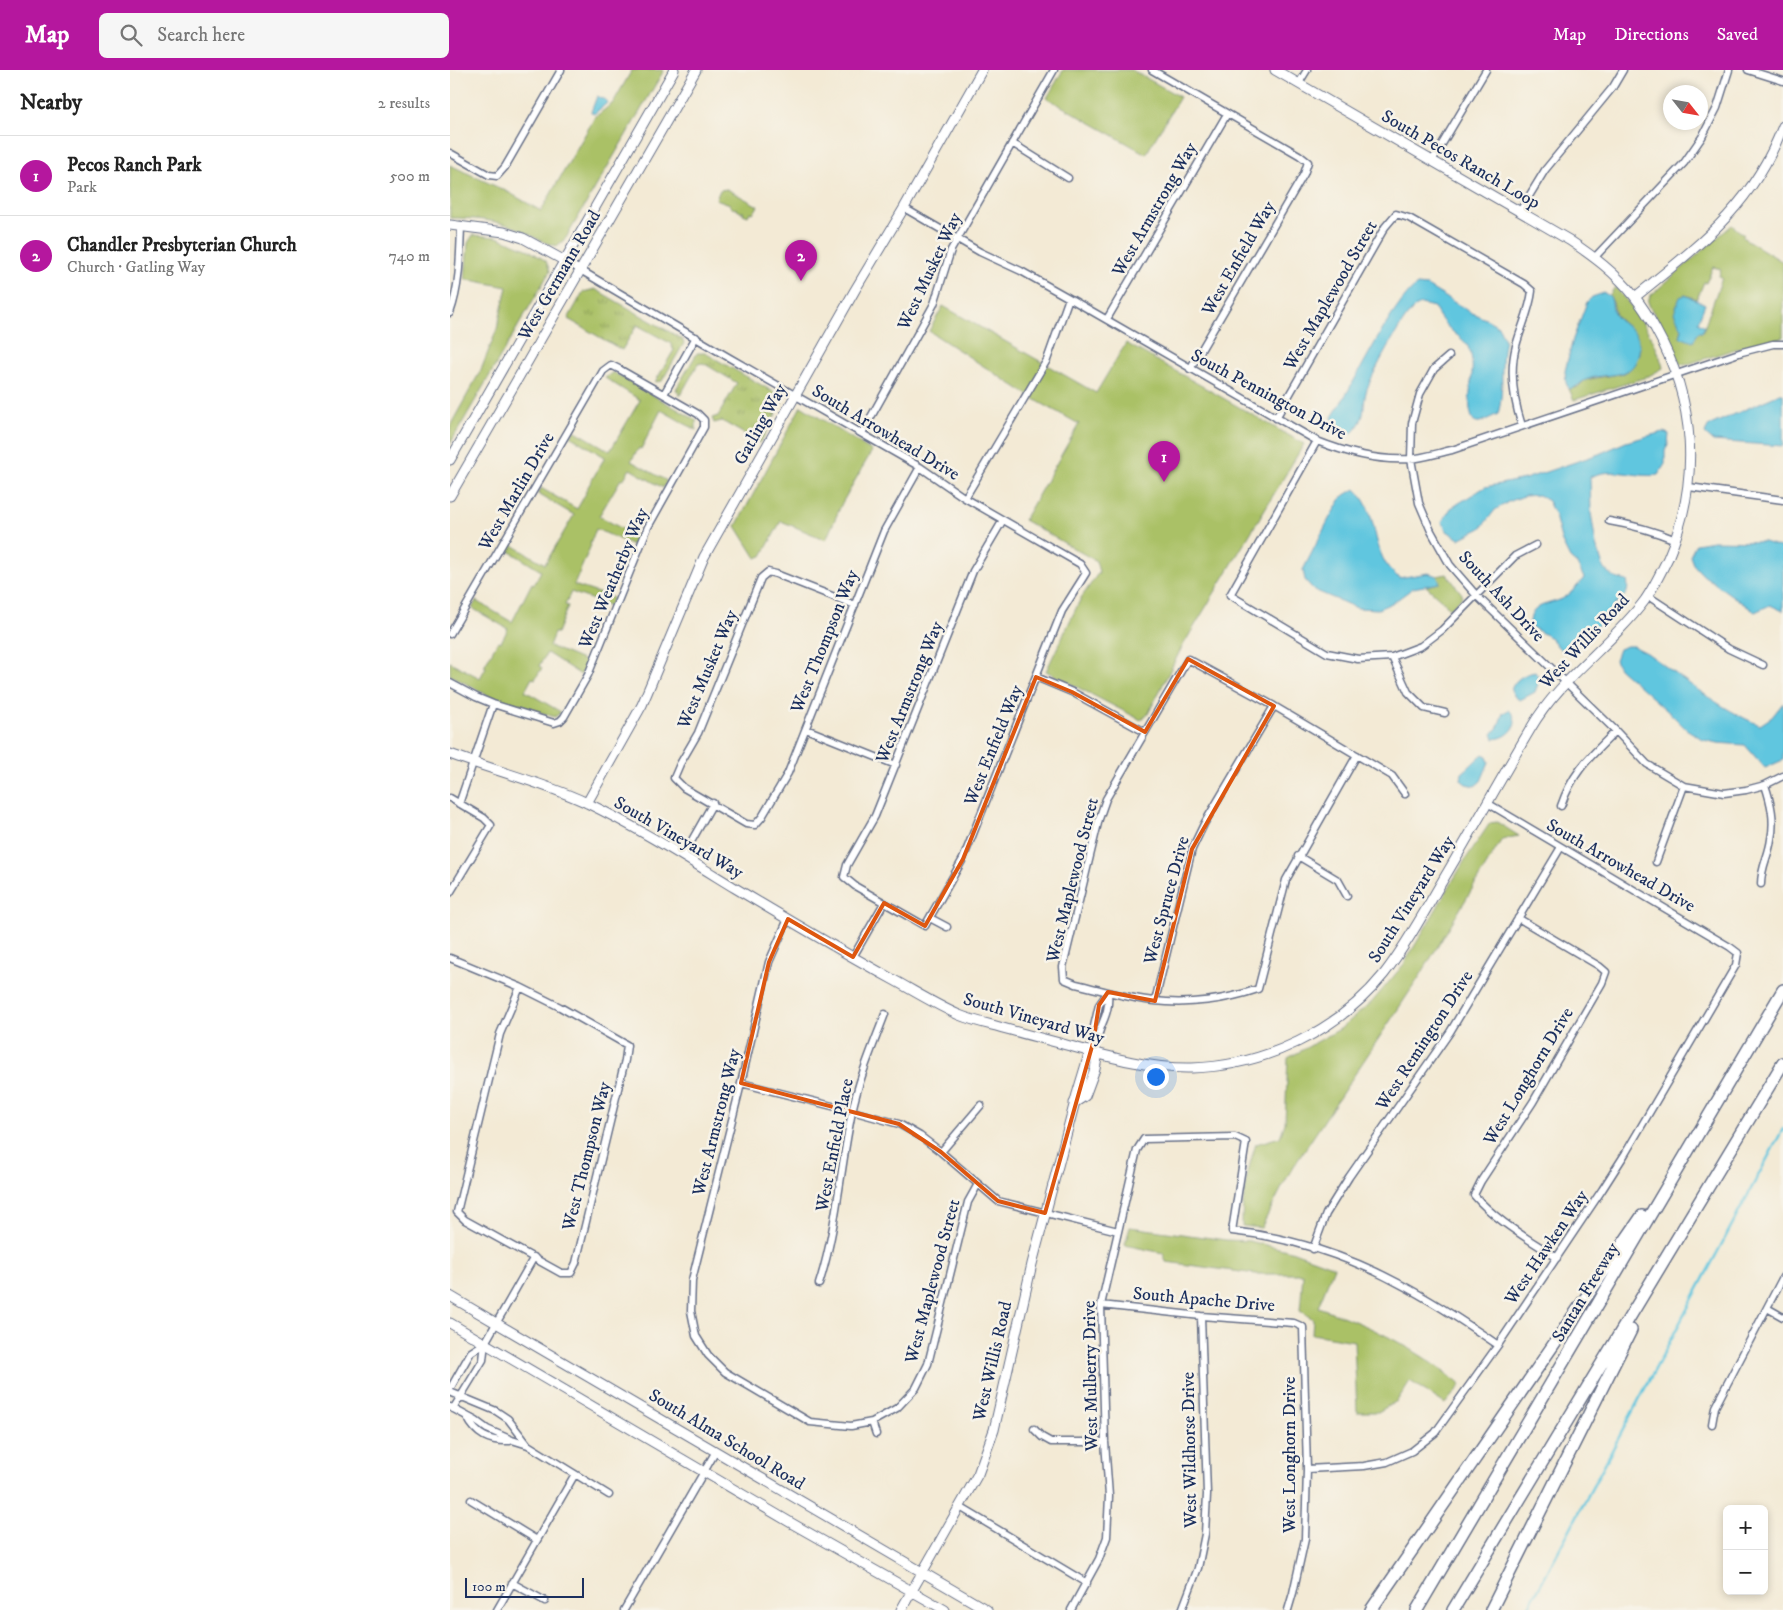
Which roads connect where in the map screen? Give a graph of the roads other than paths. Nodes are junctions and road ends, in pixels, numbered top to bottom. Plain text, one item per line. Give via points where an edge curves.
1 (561, 70) edge
2 (674, 70) edge
3 (696, 70) edge
4 (982, 70) edge
5 (1054, 70) edge
6 (1152, 70) edge
7 (1275, 70) edge
8 (1307, 70) edge
9 (1486, 70) edge
10 (1623, 70) edge
11 (1729, 70) edge
12 (1748, 70) edge
13 (1783, 81) edge
14 (1299, 83) junction
15 (1227, 114) junction
16 (1783, 126) edge
17 (1012, 144) junction
18 (450, 153) edge
19 (1432, 161) junction
20 (1068, 178) dead end
21 (904, 208) junction
22 (1520, 211) junction
23 (450, 225) edge
24 (461, 225) junction
25 (958, 238) junction
26 (1595, 257) junction
27 (564, 262) junction
28 (580, 271) junction
29 (1624, 285) joint
30 (1635, 297) junction
31 (1069, 298) junction
32 (450, 313) edge
33 (1107, 320) junction
34 (696, 337) junction
35 (1783, 344) edge
36 (1449, 356) dead end
37 (1190, 369) junction
38 (1676, 376) junction
39 (664, 394) junction
40 (795, 395) junction
41 (1276, 418) junction
42 (1522, 426) junction
43 (862, 433) junction
44 (1317, 441) junction
45 (1411, 459) junction
46 (450, 460) edge
47 (920, 467) junction
48 (1689, 488) junction
49 (450, 496) edge
50 (965, 498) junction
51 (1783, 500) edge
52 (1004, 520) junction
53 (1609, 521) dead end
54 (1676, 540) junction
55 (1536, 546) dead end
56 (1086, 572) joint
57 (1476, 595) junction
58 (1648, 596) junction
59 (855, 605) junction
60 (450, 634) edge
61 (1392, 657) junction
62 (1762, 665) dead end
63 (1036, 677) junction
64 (450, 682) edge
65 (1565, 683) junction
66 (493, 704) junction
67 (1274, 706) junction
68 (1445, 714) dead end
69 (806, 729) junction
70 (1144, 732) junction
71 (1616, 732) junction
72 (450, 754) edge
73 (1357, 755) junction
74 (472, 763) junction
75 (896, 765) junction
76 (1783, 776) edge
77 (1684, 786) junction
78 (1765, 786) junction
79 (1405, 794) dead end
80 (450, 798) edge
81 (586, 803) junction
82 (713, 803) junction
83 (459, 804) junction
84 (1489, 804) junction
85 (1560, 806) dead end
86 (1560, 847) junction
87 (683, 856) junction
88 (1298, 856) junction
89 (1656, 862) dead end
90 (1761, 884) dead end
91 (450, 893) edge
92 (1347, 896) dead end
93 (884, 903) junction
94 (930, 918) junction
95 (1518, 918) junction
96 (788, 919) junction
97 (947, 928) dead end
98 (1738, 953) joint
99 (853, 957) junction
100 (450, 958) edge
101 (520, 987) junction
102 (1783, 990) edge
103 (1108, 992) junction
104 (1155, 1002) junction
105 (885, 1014) dead end
106 (1094, 1049) junction
107 (1783, 1063) edge
108 (741, 1083) junction
109 (981, 1105) dead end
110 (852, 1111) junction
111 (1705, 1125) junction
112 (942, 1152) junction
113 (978, 1184) junction
114 (1045, 1213) junction
115 (1118, 1231) junction
116 (1676, 1242) junction
117 (1313, 1248) junction
118 (534, 1257) junction
119 (1557, 1258) junction
120 (1783, 1277) edge
121 (819, 1284) dead end
122 (450, 1296) edge
123 (1101, 1305) junction
124 (1767, 1308) junction
125 (1201, 1316) junction
126 (1783, 1317) edge
127 (496, 1322) junction
128 (450, 1323) edge
129 (1304, 1327) joint
130 (485, 1343) junction
131 (1498, 1345) junction
132 (450, 1391) edge
133 (460, 1397) junction
134 (452, 1408) edge
135 (872, 1422) junction
136 (1712, 1424) dead end
137 (1034, 1429) dead end
138 (876, 1434) dead end
139 (1105, 1442) junction
140 (528, 1445) junction
141 (716, 1451) junction
142 (1307, 1469) junction
143 (704, 1472) junction
144 (576, 1474) junction
145 (609, 1495) dead end
146 (471, 1500) dead end
147 (960, 1508) junction
148 (537, 1540) junction
149 (922, 1574) junction
150 (512, 1583) junction
151 (1087, 1583) junction
152 (912, 1591) junction
153 (545, 1601) dead end
154 (497, 1610) edge
155 (624, 1610) edge
156 (901, 1610) edge
157 (945, 1610) edge
158 (987, 1610) edge
159 (1071, 1610) edge
160 (1182, 1610) edge
161 (1288, 1610) edge
162 (1371, 1610) edge
163 (1417, 1610) edge
164 (1453, 1610) edge
165 (1491, 1610) edge

1 - 18 street via 497,176 489,175
2 - 27 street, West Germann Road
3 - 28 street, West Germann Road
4 - 21 street, Gatling Way
5 - 17 street, West Musket Way
6 - 15 street
7 - 14 street, South Pecos Ranch Loop
8 - 14 street
9 - 19 street
10 - 22 street via 1613,87 1545,170
11 - 26 street via 1717,108 1684,163
12 - 13 street
14 - 19 street, South Pecos Ranch Loop
15 - 33 street, West Armstrong Way
15 - 37 street, West Enfield Way via 1308,162
16 - 30 street via 1768,160 1732,212 1698,246
17 - 20 street
17 - 25 street, West Musket Way
19 - 22 street, South Pecos Ranch Loop
21 - 25 street, South Pennington Drive
21 - 40 street, Gatling Way
22 - 26 street, South Pecos Ranch Loop
23 - 24 street
24 - 27 street via 523,238
24 - 32 street via 460,261
25 - 31 street, South Pennington Drive
25 - 43 street, West Musket Way via 934,304
26 - 29 street, South Pecos Ranch Loop
27 - 28 street, South Arrowhead Drive
27 - 46 street, West Germann Road
28 - 34 street, South Arrowhead Drive
28 - 49 street, West Germann Road
29 - 30 street, West Willis Road
30 - 38 street, West Willis Road via 1662,341
31 - 33 street, South Pennington Drive
31 - 50 street via 1047,360
33 - 37 street, South Pennington Drive
34 - 39 street
34 - 40 street, South Arrowhead Drive
35 - 38 street, South Pennington Drive via 1742,352
36 - 45 street, South Ash Drive via 1434,369 1420,394 1412,423
37 - 41 street, South Pennington Drive
38 - 42 street, South Pennington Drive
38 - 48 street, West Willis Road via 1688,433
39 - 60 street, West Marlin Drive via 610,365 603,371
39 - 66 street, West Weatherby Way via 698,414 704,420 704,427 641,542 588,675 560,721 554,723
40 - 43 street, South Arrowhead Drive
40 - 81 street, Gatling Way via 704,556 642,704
41 - 42 street, West Maplewood Street via 1385,227 1396,214 1410,218 1532,291 1515,349 1514,403
41 - 44 street, South Pennington Drive
42 - 45 street, South Pennington Drive via 1452,450
43 - 47 street, South Arrowhead Drive
44 - 45 street, South Pennington Drive via 1343,452 1386,459
44 - 61 street via 1230,595 1327,653 1358,659
45 - 57 street, South Ash Drive via 1419,503 1431,531 1450,565
47 - 50 street, South Arrowhead Drive
47 - 59 street, West Thompson Way via 884,531
48 - 51 street
48 - 54 street, West Willis Road
50 - 52 street, South Arrowhead Drive
52 - 56 street, South Arrowhead Drive via 1080,564
52 - 75 street, West Armstrong Way via 973,571
53 - 54 street via 1630,524
54 - 58 street, West Willis Road
55 - 57 street via 1515,556
56 - 63 street, West Enfield Way via 1062,611
57 - 61 street via 1442,630 1421,646
57 - 65 street, South Ash Drive
58 - 62 street via 1721,644
58 - 65 street, West Willis Road via 1629,620
59 - 69 street, West Thompson Way
59 - 82 street, West Musket Way via 778,574 768,572 761,578 698,733 674,778 684,788
61 - 68 street via 1408,692 1424,708
63 - 70 street via 1072,692
63 - 94 street, West Enfield Way via 963,859
64 - 66 street
65 - 71 street, South Ash Drive
65 - 84 street, West Willis Road via 1533,723
66 - 74 street
67 - 70 street, West Maplewood Street via 1188,659
67 - 73 street
67 - 104 street, West Spruce Drive via 1192,849
69 - 75 street
69 - 82 street, West Thompson Way via 788,772 755,825 746,824
70 - 103 street, West Maplewood Street via 1106,799 1063,967 1064,979
71 - 77 street, South Ash Drive via 1647,764
71 - 85 street via 1579,768
72 - 74 street, South Vineyard Way
73 - 79 street via 1392,776
73 - 88 street
74 - 81 street, South Vineyard Way via 537,782
74 - 83 street
75 - 93 street, West Armstrong Way via 844,877
76 - 78 street
77 - 78 street via 1724,793
77 - 89 street
78 - 90 street via 1773,824 1761,871
80 - 83 street
81 - 87 street, South Vineyard Way
82 - 87 street
83 - 91 street via 491,825
84 - 86 street, South Arrowhead Drive
84 - 106 street, South Vineyard Way via 1401,951 1382,977 1338,1018 1300,1041 1260,1057 1191,1068 1147,1064
86 - 95 street, West Remington Drive
86 - 98 street, South Arrowhead Drive
87 - 96 street, South Vineyard Way
88 - 92 street via 1338,880
88 - 104 street via 1286,880 1258,988 1202,1001
93 - 94 street, West Enfield Way via 925,926
93 - 99 street
94 - 97 street
95 - 117 street, West Remington Drive via 1450,1032 1326,1214
95 - 119 street, West Longhorn Drive via 1606,972 1533,1102 1474,1195 1507,1224
96 - 99 street, South Vineyard Way
96 - 108 street, West Armstrong Way via 769,962
98 - 119 street, West Hawken Way via 1736,965 1625,1154
99 - 106 street, South Vineyard Way via 962,1017
100 - 101 street
101 - 118 street via 500,1034 457,1212 465,1220
101 - 118 street, West Thompson Way via 626,1045 623,1070 571,1272 561,1273
102 - 111 highway, Santan Freeway
103 - 104 street
103 - 106 street, West Willis Road via 1099,1005 1091,1039
105 - 110 street, West Enfield Place
106 - 114 street, West Willis Road via 1095,1069 1086,1096 1074,1103
107 - 116 highway
108 - 110 street
108 - 135 street, West Armstrong Way via 692,1280 691,1311 696,1336 725,1372 810,1422 851,1426
109 - 112 street
110 - 112 street via 899,1124
110 - 121 street, West Enfield Place via 834,1229
111 - 162 highway
111 - 163 highway, Santan Freeway
112 - 113 street
113 - 114 street via 998,1201
113 - 135 street, West Maplewood Street via 968,1202 928,1364 916,1388 897,1408
114 - 115 street
114 - 147 street, West Willis Road via 994,1430 978,1474
115 - 117 street, West Mulberry Drive via 1137,1150 1144,1139 1235,1137 1246,1142 1232,1231
115 - 123 street, West Mulberry Drive
116 - 164 highway
116 - 165 highway
117 - 131 street via 1398,1283
118 - 127 street
119 - 131 street, West Hawken Way
120 - 124 street
122 - 127 street, South Alma School Road
123 - 125 street, South Apache Drive
123 - 139 street, West Mulberry Drive
124 - 126 street
124 - 136 street via 1715,1407
125 - 129 street, South Apache Drive via 1294,1323
125 - 160 street, West Wildhorse Drive via 1207,1494 1205,1534 1198,1568
127 - 130 street
127 - 141 street, South Alma School Road
128 - 130 street
129 - 142 street, West Longhorn Drive
130 - 132 street via 472,1352
130 - 133 street via 483,1360
130 - 143 street
131 - 142 street, West Hawken Way via 1440,1427 1412,1451 1387,1462 1364,1466
132 - 133 street
133 - 134 street
133 - 140 street via 508,1419
134 - 140 street via 486,1429
135 - 138 street
137 - 139 street via 1051,1442
139 - 151 street, West Mulberry Drive via 1109,1496 1107,1537
140 - 144 street
141 - 143 street
141 - 149 street, South Alma School Road
142 - 161 street, West Longhorn Drive via 1305,1539
143 - 152 street
143 - 155 street
144 - 145 street
144 - 148 street
146 - 148 street
147 - 149 street, West Willis Road
147 - 151 street
148 - 150 street
149 - 152 street, West Willis Road
149 - 158 street, South Alma School Road
150 - 153 street
150 - 154 street
151 - 159 street, West Mulberry Drive
152 - 156 street, West Willis Road
152 - 157 street

